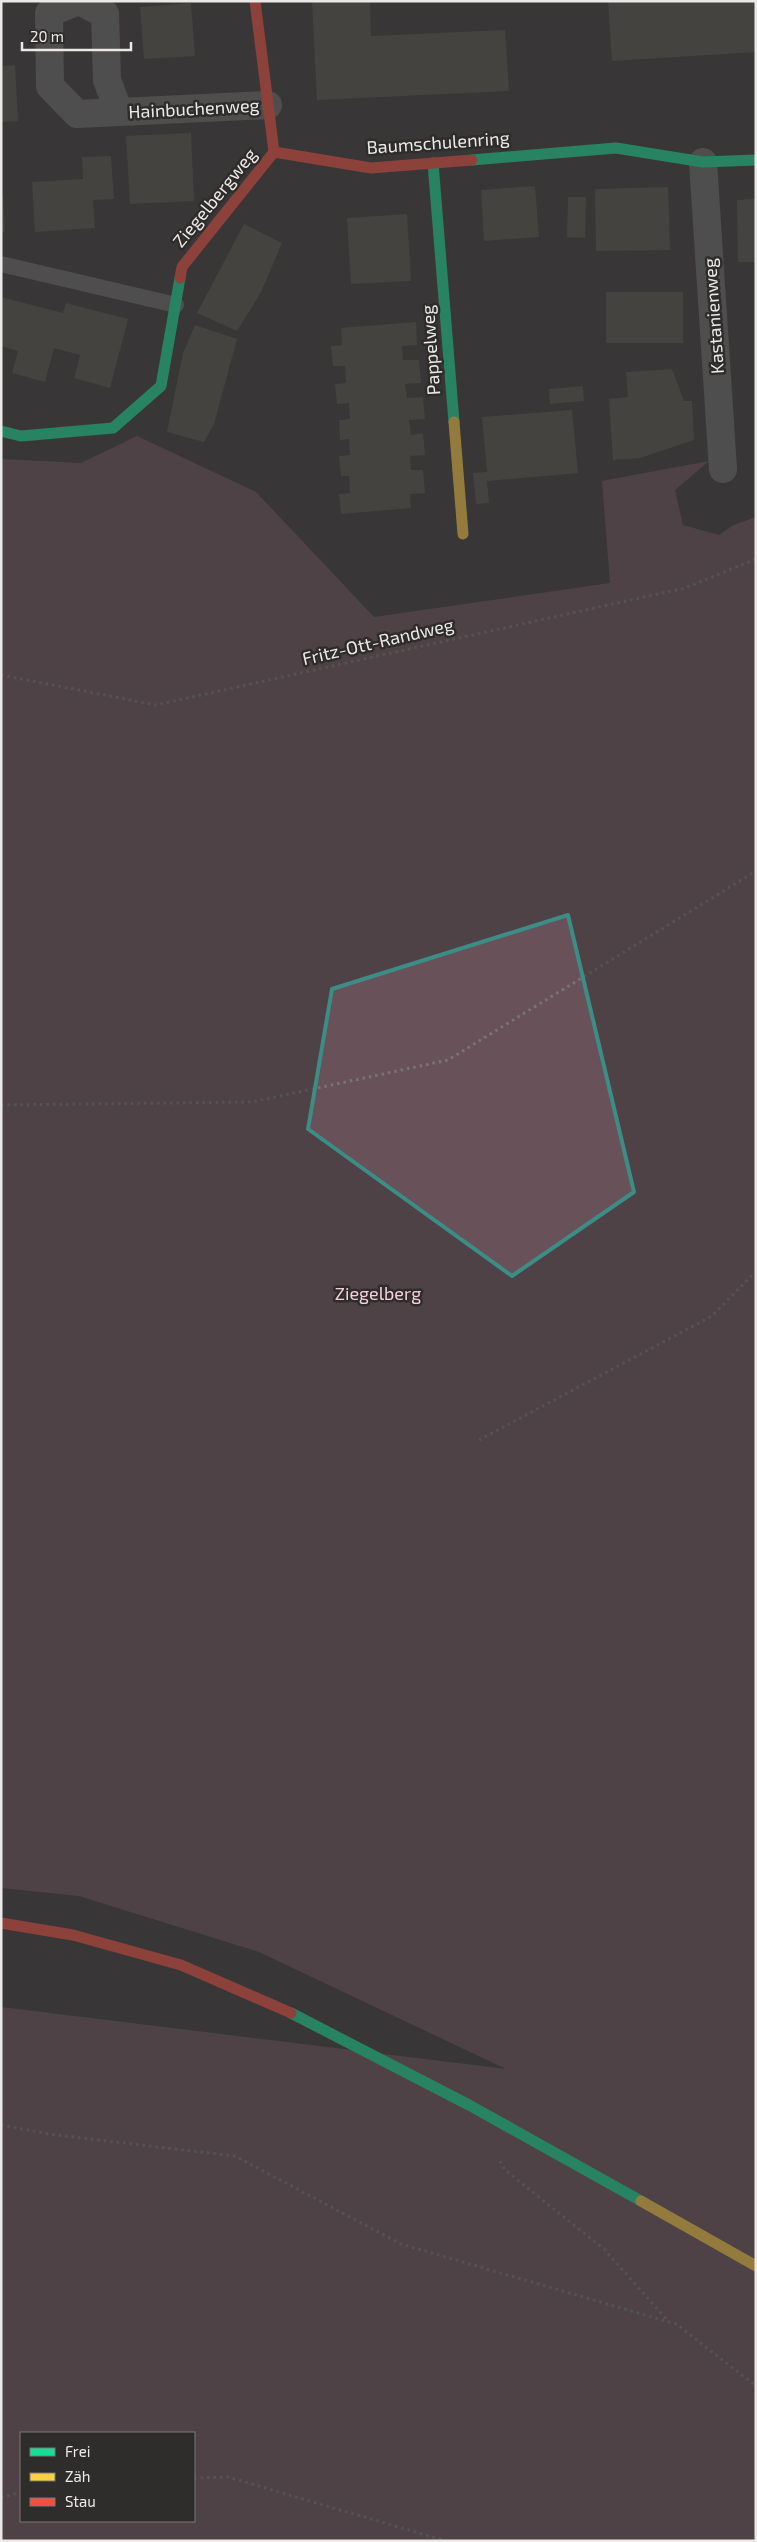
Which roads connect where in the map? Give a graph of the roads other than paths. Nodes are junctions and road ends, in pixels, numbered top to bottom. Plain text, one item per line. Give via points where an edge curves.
1 (78, 1) edge
2 (255, 1) edge
3 (268, 105) junction
4 (119, 112) junction
5 (274, 152) junction
6 (756, 160) edge
7 (703, 162) junction
8 (433, 163) junction
9 (1, 264) edge
10 (176, 305) junction
11 (1, 431) edge
12 (723, 469) dead end
13 (462, 534) dead end
14 (1, 1923) edge
15 (756, 2266) edge

1 - 4 street, Hainbuchenweg via 105,14 107,80
1 - 4 street, Hainbuchenweg via 49,13 50,86 77,114
2 - 3 street
3 - 4 street, Hainbuchenweg
3 - 5 street
5 - 8 street, Baumschulenring via 371,168
5 - 10 street, Ziegelbergweg via 182,267
6 - 7 street, Baumschulenring
7 - 8 street, Baumschulenring via 616,148
7 - 12 street, Kastanienweg
8 - 13 street, Pappelweg
9 - 10 lane
10 - 11 street, Ziegelbergweg via 161,386 113,428 21,436
14 - 15 street via 73,1935 181,1965 301,2017 469,2105

